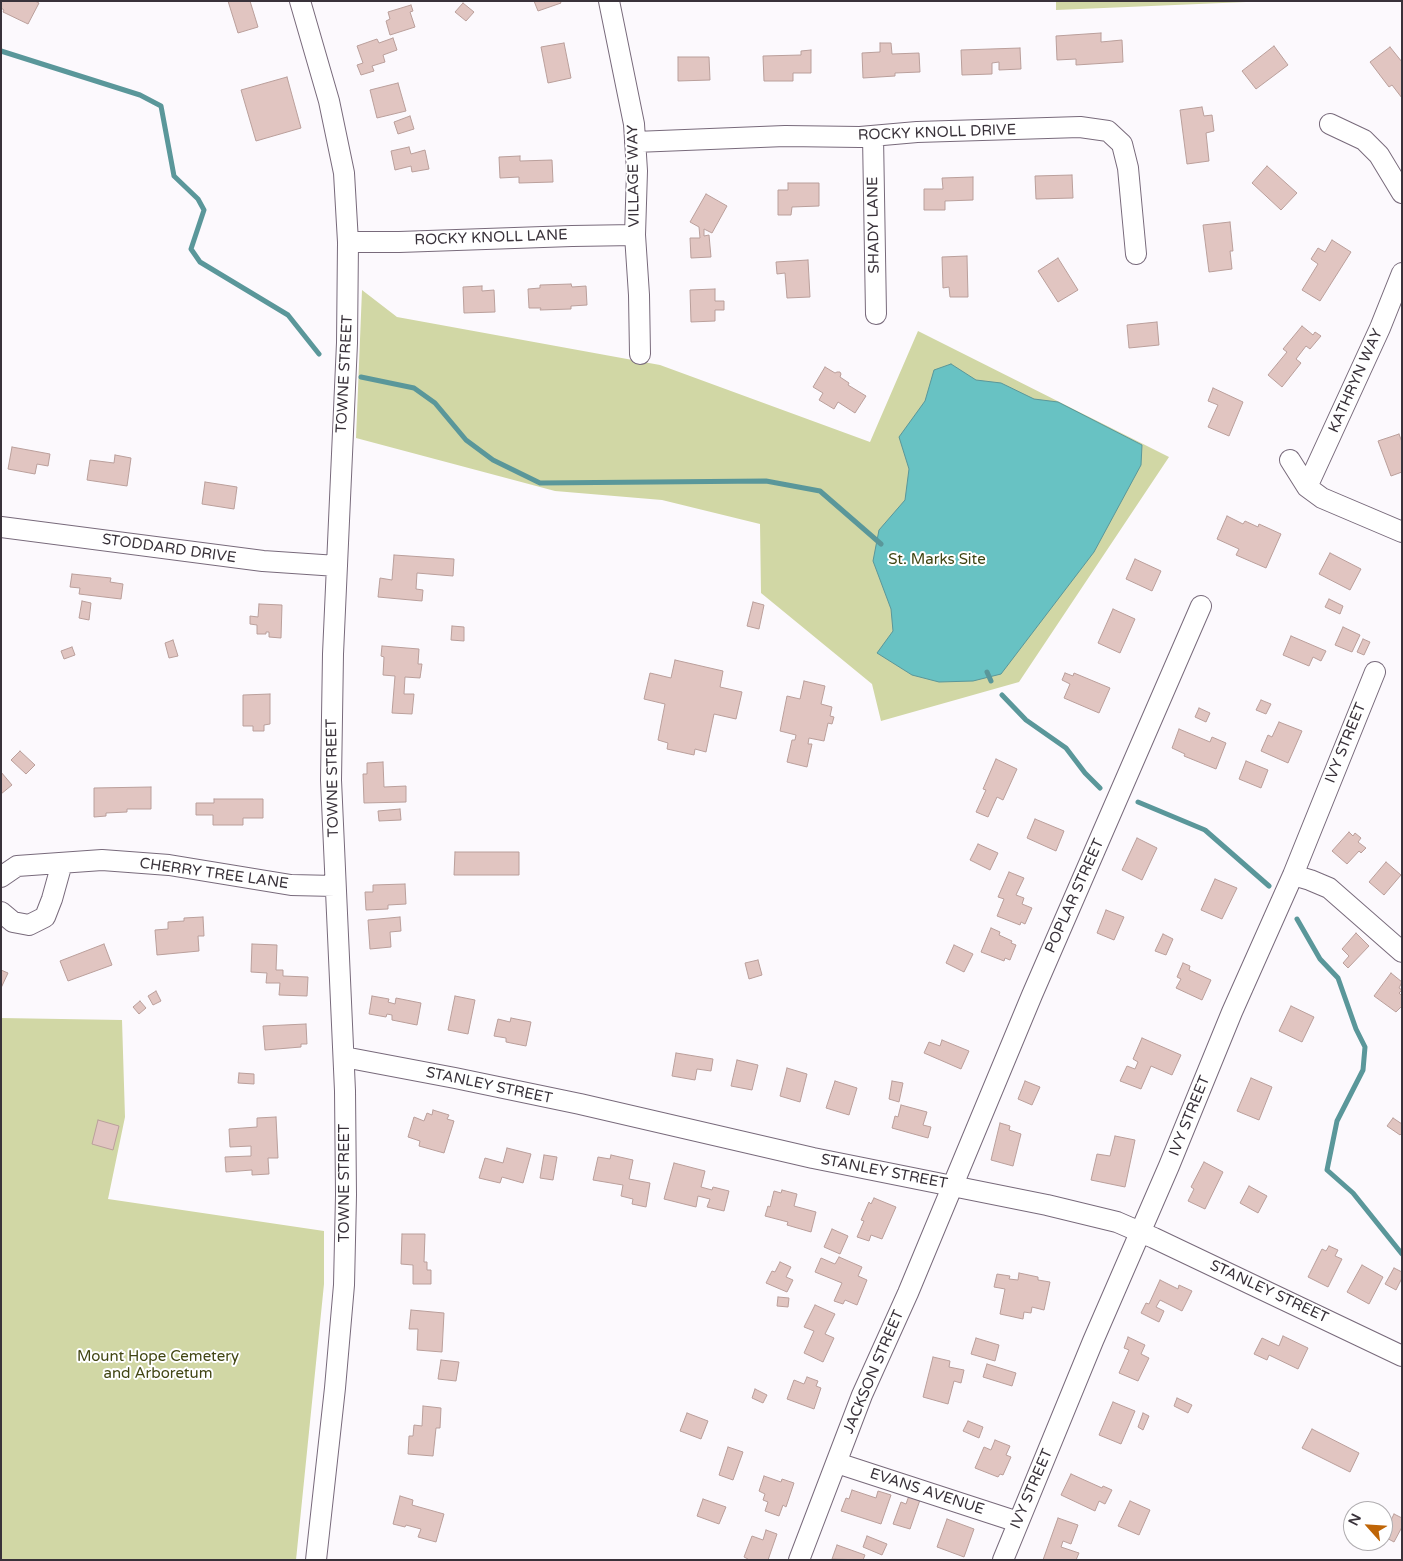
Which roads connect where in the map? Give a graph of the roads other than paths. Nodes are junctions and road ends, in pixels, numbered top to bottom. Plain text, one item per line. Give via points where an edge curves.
1 (300, 1) edge
2 (610, 1) edge
3 (1330, 124) dead end
4 (873, 136) junction
5 (635, 142) junction
6 (1402, 193) edge
7 (635, 235) junction
8 (348, 242) junction
9 (1136, 254) dead end
10 (1402, 273) edge
11 (876, 314) dead end
12 (640, 354) dead end
13 (1290, 460) dead end
14 (1307, 487) junction
15 (1, 527) edge
16 (1402, 532) edge
17 (337, 566) junction
18 (1201, 606) dead end
19 (1375, 672) dead end
20 (62, 863) junction
21 (1293, 875) junction
22 (1, 877) edge
23 (335, 886) junction
24 (1, 912) edge
25 (1402, 952) edge
26 (344, 1057) junction
27 (953, 1186) junction
28 (1141, 1232) junction
29 (1402, 1356) edge
30 (837, 1463) junction
31 (1018, 1522) junction
32 (316, 1560) edge
33 (799, 1560) edge
34 (1003, 1560) edge

1 - 8 street, TOWNE STREET via 330,101 342,164
2 - 5 street, VILLAGE WAY
3 - 6 street via 1364,140 1379,155
4 - 5 street, ROCKY KNOLL DRIVE
4 - 9 street, ROCKY KNOLL DRIVE via 1080,127 1108,131 1122,144 1128,168
4 - 11 street, SHADY LANE
5 - 7 street, VILLAGE WAY
7 - 8 street, ROCKY KNOLL LANE
7 - 12 street, VILLAGE WAY
8 - 17 street, TOWNE STREET
10 - 14 street, KATHRYN WAY
13 - 14 street
14 - 16 street via 1322,498
15 - 17 street, STODDARD DRIVE via 263,561
17 - 23 street, TOWNE STREET via 331,780
18 - 27 street, POPLAR STREET
19 - 21 street, IVY STREET
20 - 22 street, CHERRY TREE LANE via 17,866
20 - 23 street, CHERRY TREE LANE via 102,860 169,865 291,885
20 - 24 street via 44,916 29,925 13,922
21 - 25 street via 1329,888
21 - 28 street, IVY STREET
23 - 26 street, TOWNE STREET
26 - 27 street, STANLEY STREET via 532,1094 813,1158
26 - 32 street, TOWNE STREET via 344,1284
27 - 28 street, STANLEY STREET via 1047,1204 1117,1222
27 - 30 street, JACKSON STREET via 862,1395
28 - 29 street, STANLEY STREET
28 - 31 street, IVY STREET
30 - 31 street, EVANS AVENUE
30 - 33 street, JACKSON STREET
31 - 34 street, IVY STREET

